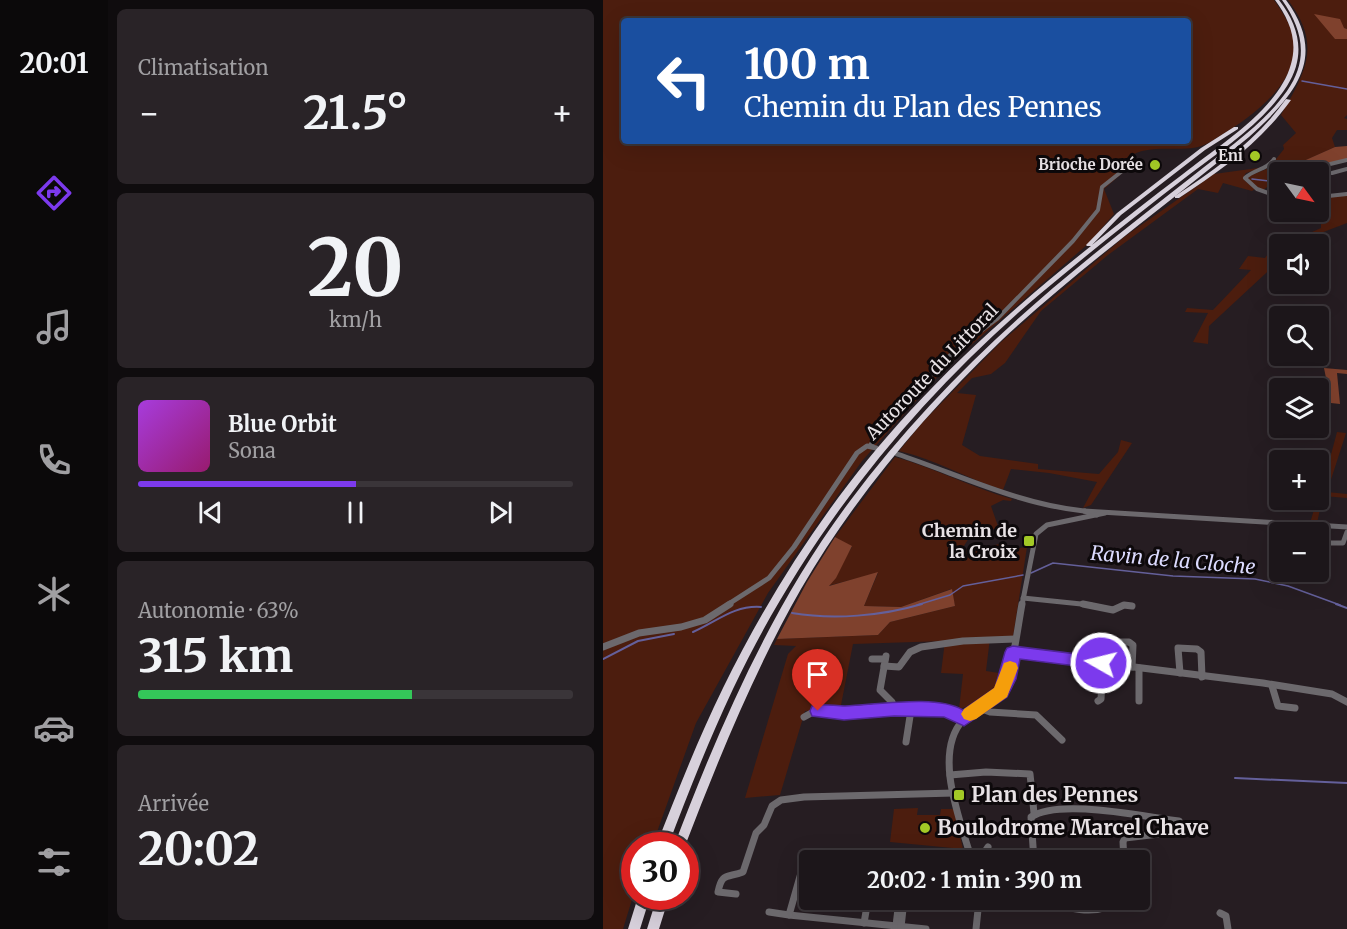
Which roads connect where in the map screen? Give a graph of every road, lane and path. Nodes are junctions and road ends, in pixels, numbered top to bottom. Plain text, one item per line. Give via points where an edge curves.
1 (1277, 0) edge
2 (1284, 0) edge
3 (1274, 159) dead end
4 (1347, 160) edge
5 (1272, 162) edge
6 (1131, 164) dead end
7 (1329, 164) edge
8 (1269, 165) edge
9 (1347, 169) edge
10 (1332, 173) dead end
11 (1269, 194) edge
12 (1347, 194) edge
13 (1329, 195) edge
14 (897, 454) dead end
15 (1101, 514) junction
16 (1269, 523) edge
17 (1329, 526) edge
18 (1347, 527) edge
19 (1347, 532) edge
20 (1329, 544) edge
21 (1023, 598) junction
22 (1131, 606) dead end
23 (1015, 639) junction
24 (603, 647) edge
25 (1013, 652) junction
26 (872, 659) dead end
27 (885, 660) junction
28 (1103, 663) junction
29 (1112, 664) junction
30 (1135, 667) junction
31 (1180, 673) junction
32 (1202, 677) junction
33 (1272, 686) junction
34 (1098, 701) dead end
35 (1139, 701) dead end
36 (1347, 702) edge
37 (979, 708) junction
38 (1295, 708) dead end
39 (894, 709) junction
40 (911, 710) junction
41 (804, 717) dead end
42 (964, 719) junction
43 (1062, 740) dead end
44 (906, 742) dead end
45 (950, 775) junction
46 (954, 793) junction
47 (1034, 813) junction
48 (667, 832) edge
49 (685, 832) edge
50 (988, 847) dead end
51 (969, 850) edge
52 (986, 850) edge
53 (1033, 850) edge
54 (1123, 850) edge
55 (799, 880) edge
56 (736, 894) dead end
57 (640, 910) edge
58 (659, 910) edge
59 (866, 910) edge
60 (899, 910) edge
61 (902, 910) edge
62 (977, 910) edge
63 (769, 912) dead end
64 (1220, 913) dead end
65 (789, 915) junction
66 (864, 923) junction
67 (898, 926) junction
68 (634, 929) edge
69 (653, 929) edge
70 (926, 929) edge
71 (976, 929) edge
72 (1228, 929) edge

1 - 48 highway, Autoroute du Littoral via 1289,18 1297,44 1295,63 1278,94 1219,148 1021,307 957,367 882,447 838,502 797,563 730,682
2 - 49 highway, Autoroute du Littoral via 1302,31 1304,59 1291,89 1254,128 1032,310 976,362 893,452 811,565 767,642 725,728
3 - 5 street
4 - 7 street
6 - 24 street via 1102,187 1098,210 1073,241 997,319 931,373 905,400 873,447 857,453 776,571 696,624 639,633
8 - 11 street via 1245,178
9 - 10 street
12 - 13 street
14 - 15 street via 1002,495
15 - 16 street
15 - 21 street via 1050,524 1038,531
17 - 18 street
19 - 20 street via 1343,543
21 - 22 street via 1079,602 1113,610
21 - 23 street
23 - 25 street
23 - 27 street via 933,643 911,651 900,667
25 - 28 street
25 - 37 street via 1004,688
26 - 27 street
27 - 39 street via 880,692
28 - 29 street
28 - 34 street
29 - 30 street
29 - 30 street via 1117,642 1129,642 1133,645
30 - 31 street
30 - 35 street
31 - 32 street
31 - 32 street via 1178,648 1197,649 1201,652
32 - 33 street
33 - 36 street via 1332,694
33 - 38 street via 1278,706
37 - 42 street
37 - 43 street via 1038,716
39 - 40 street
39 - 41 street via 815,711
40 - 42 street via 948,711
40 - 44 street
42 - 45 street via 949,742
45 - 46 street
45 - 47 street via 1030,774
46 - 51 street
46 - 56 street via 804,797 776,802 756,834 743,872 722,877 718,892
47 - 53 street
47 - 54 street via 1074,808 1182,824 1168,825 1159,834 1125,838
50 - 52 street
55 - 65 street
57 - 68 highway
58 - 69 highway
59 - 66 street
60 - 67 street
61 - 67 street
62 - 71 street
63 - 65 street
64 - 72 street via 1226,916
65 - 66 street
66 - 67 street
67 - 70 street

